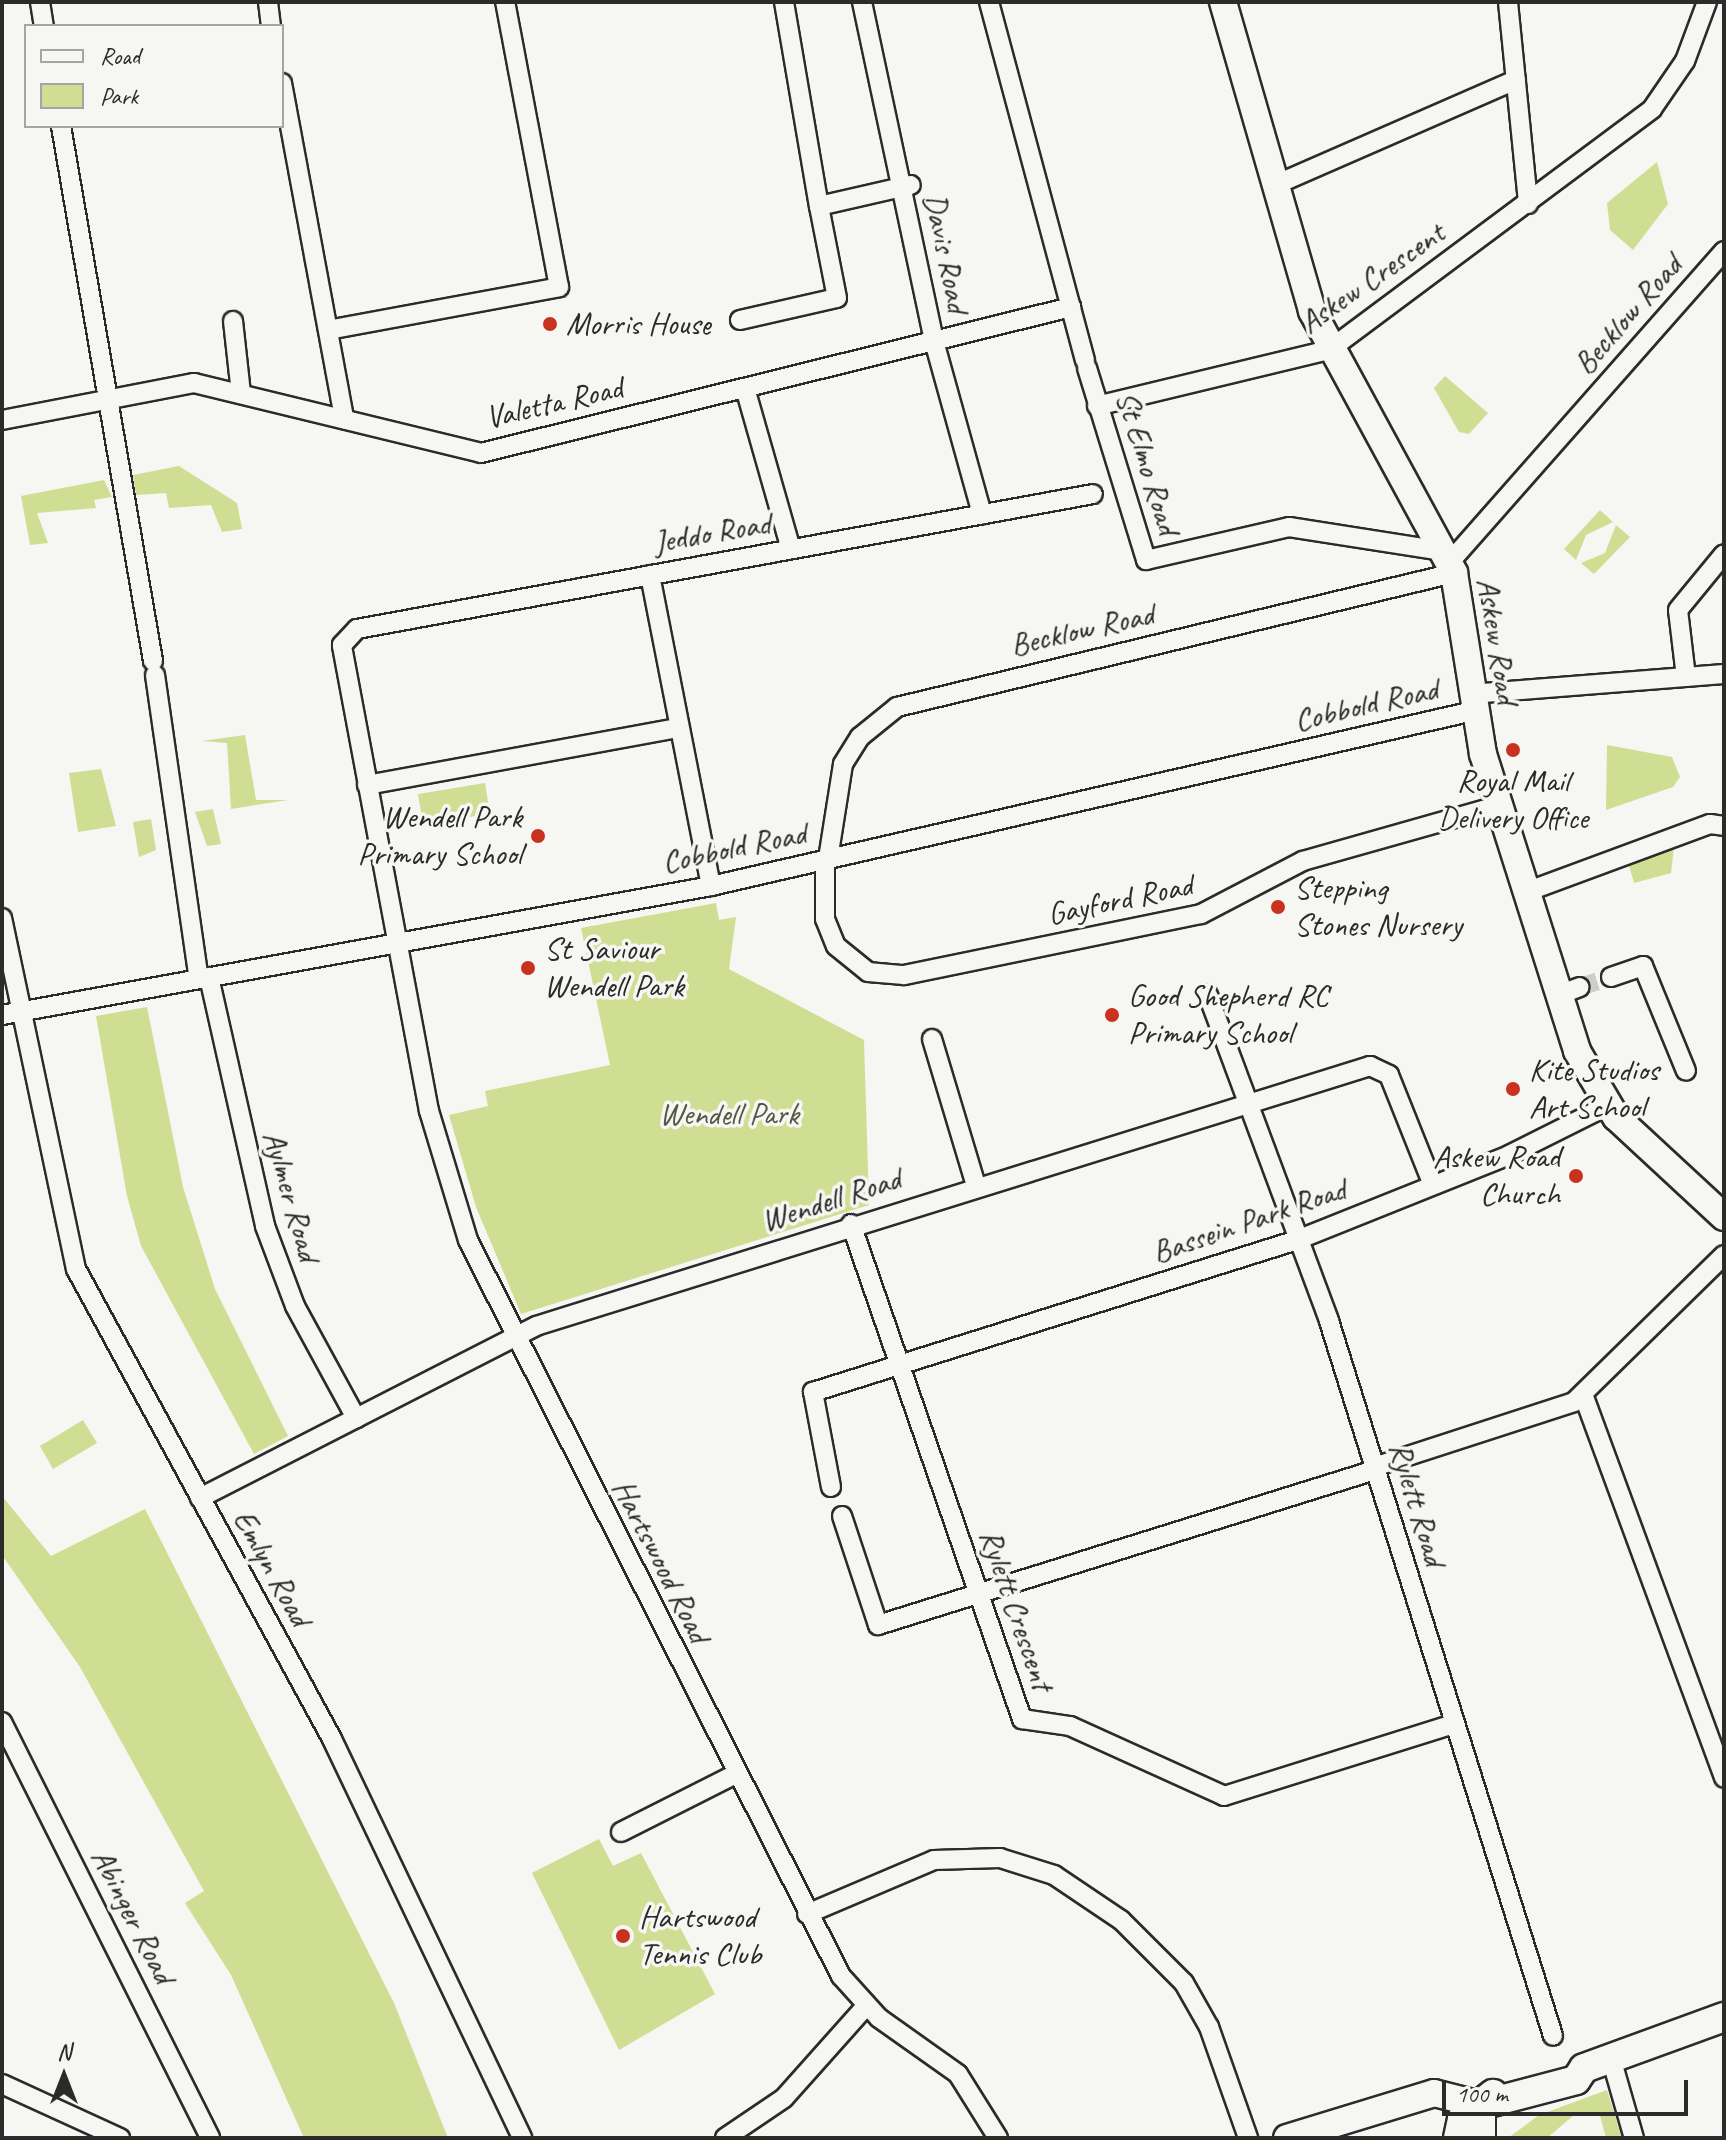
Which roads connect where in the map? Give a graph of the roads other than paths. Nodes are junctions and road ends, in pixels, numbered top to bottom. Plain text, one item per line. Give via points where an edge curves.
1 (40, 2) edge
2 (505, 2) edge
3 (784, 2) edge
4 (862, 2) edge
5 (989, 2) edge
6 (1223, 2) edge
7 (1508, 2) edge
8 (1707, 2) edge
9 (268, 4) edge
10 (44, 24) edge
11 (271, 24) edge
12 (1516, 80) junction
13 (284, 94) edge
14 (61, 128) edge
15 (906, 186) junction
16 (1273, 186) junction
17 (1528, 204) junction
18 (819, 206) junction
19 (1724, 251) edge
20 (1071, 307) junction
21 (740, 320) dead end
22 (233, 321) dead end
23 (328, 330) junction
24 (934, 341) junction
25 (1329, 350) junction
26 (745, 388) junction
27 (241, 394) junction
28 (108, 400) junction
29 (1097, 406) junction
30 (344, 419) junction
31 (2, 420) edge
32 (1093, 494) dead end
33 (982, 514) junction
34 (791, 549) junction
35 (1724, 554) edge
36 (1449, 562) junction
37 (650, 575) junction
38 (344, 639) joint
39 (1724, 674) edge
40 (1686, 677) junction
41 (1472, 703) junction
42 (679, 728) junction
43 (367, 785) junction
44 (1498, 806) junction
45 (1724, 826) edge
46 (827, 859) junction
47 (711, 886) junction
48 (1526, 892) junction
49 (2, 918) edge
50 (398, 943) junction
51 (1611, 977) tunnel mouth
52 (204, 978) junction
53 (1208, 995) dead end
54 (11, 1014) edge
55 (932, 1039) dead end
56 (1686, 1071) dead end
57 (1243, 1103) junction
58 (1607, 1106) junction
59 (1433, 1185) junction
60 (976, 1186) junction
61 (1722, 1211) edge
62 (851, 1224) junction
63 (1297, 1240) junction
64 (1724, 1255) edge
65 (512, 1338) junction
66 (901, 1368) junction
67 (1583, 1394) junction
68 (356, 1418) junction
69 (1375, 1469) junction
70 (831, 1487) dead end
71 (200, 1498) junction
72 (842, 1516) dead end
73 (979, 1593) junction
74 (2, 1722) edge
75 (1454, 1724) junction
76 (736, 1774) junction
77 (1724, 1778) edge
78 (621, 1832) dead end
79 (807, 1914) junction
80 (866, 2006) junction
81 (1724, 2017) edge
82 (1553, 2036) dead end
83 (1611, 2058) junction
84 (2, 2084) edge
85 (1481, 2105) junction
86 (116, 2137) edge
87 (210, 2138) edge
88 (522, 2138) edge
89 (725, 2138) edge
90 (998, 2138) edge
91 (1248, 2138) edge
92 (1287, 2138) edge
93 (1458, 2138) edge
94 (1481, 2138) edge
95 (1634, 2138) edge

1 - 10 street
2 - 23 street via 559,287
3 - 18 street
4 - 15 street, Davis Road
5 - 20 street, St Elmo Road
6 - 16 main road, Askew Road
7 - 12 street
8 - 17 street, Askew Crescent via 1660,100
9 - 11 street
12 - 16 street
12 - 17 street
13 - 23 street
14 - 28 street, Aylmer Road
15 - 18 street
15 - 24 street, Davis Road
16 - 25 main road, Askew Road
17 - 25 street, Askew Crescent
18 - 21 street via 837,298
19 - 36 street, Becklow Road
20 - 24 street, Valetta Road
20 - 29 street, St Elmo Road
22 - 27 street
23 - 30 street
24 - 26 street, Valetta Road
24 - 33 street, Davis Road
25 - 29 street, Askew Crescent
25 - 36 main road, Askew Road
26 - 30 street, Valetta Road via 481,453
26 - 34 street
27 - 28 street, Valetta Road via 187,383
27 - 30 street, Valetta Road
28 - 31 street, Valetta Road
28 - 52 street, Aylmer Road
29 - 36 street, St Elmo Road via 1146,560 1289,527
32 - 33 street, Jeddo Road
33 - 34 street, Jeddo Road
34 - 37 street, Jeddo Road
35 - 40 street via 1678,610
36 - 41 main road, Askew Road
36 - 46 street, Becklow Road via 897,707 860,737 843,764
37 - 38 street, Jeddo Road via 357,629
37 - 42 street
38 - 43 street, Hartswood Road
39 - 40 street, Cobbold Road
40 - 41 street, Cobbold Road
41 - 44 main road, Askew Road
41 - 46 street, Cobbold Road
42 - 43 street
42 - 47 street
43 - 50 street, Hartswood Road
44 - 46 street, Gayford Road via 1303,861 1201,914 904,975 868,972 836,946 825,919
44 - 48 main road, Askew Road
45 - 48 street via 1710,824
46 - 47 street, Cobbold Road
47 - 50 street, Cobbold Road
48 - 58 main road, Askew Road via 1570,991 1577,1051
49 - 54 street, Emlyn Road
50 - 52 street, Cobbold Road
50 - 65 street, Hartswood Road via 446,1177
51 - 56 street via 1643,966
52 - 54 street, Cobbold Road
52 - 68 street, Aylmer Road via 265,1226 295,1306
53 - 57 street, Rylett Road
54 - 71 street, Emlyn Road via 76,1269
55 - 60 street
57 - 59 street, Wendell Road via 1383,1067
57 - 60 street, Wendell Road
57 - 63 street, Rylett Road
58 - 59 street, Bassein Park Road
58 - 61 main road, Askew Road
59 - 63 street, Bassein Park Road
60 - 62 street, Wendell Road
62 - 65 street, Wendell Road
62 - 66 street, Rylett Crescent
63 - 66 street, Bassein Park Road
63 - 69 street, Rylett Road
64 - 67 street
65 - 68 street, Wendell Road
65 - 76 street, Hartswood Road
66 - 70 street, Bassein Park Road via 813,1392
66 - 73 street, Rylett Crescent
67 - 69 street via 1504,1430
67 - 77 street
68 - 71 street, Wendell Road
69 - 73 street
69 - 75 street, Rylett Road
71 - 88 street, Emlyn Road via 332,1739
72 - 73 street via 878,1625
73 - 75 street, Rylett Crescent via 1022,1719 1070,1726 1215,1794
74 - 87 street, Abinger Road
75 - 82 street, Rylett Road
76 - 78 street
76 - 79 street, Hartswood Road
79 - 80 street, Hartswood Road
79 - 91 street via 934,1860 1000,1858 1054,1875 1121,1920 1184,1983 1209,2027
80 - 89 street via 784,2098
80 - 90 street, Hartswood Road via 958,2074
81 - 83 main road
83 - 85 main road via 1584,2068 1576,2080
83 - 95 street
84 - 86 street
85 - 92 main road via 1434,2093
85 - 93 main road via 1462,2119
85 - 94 main road

